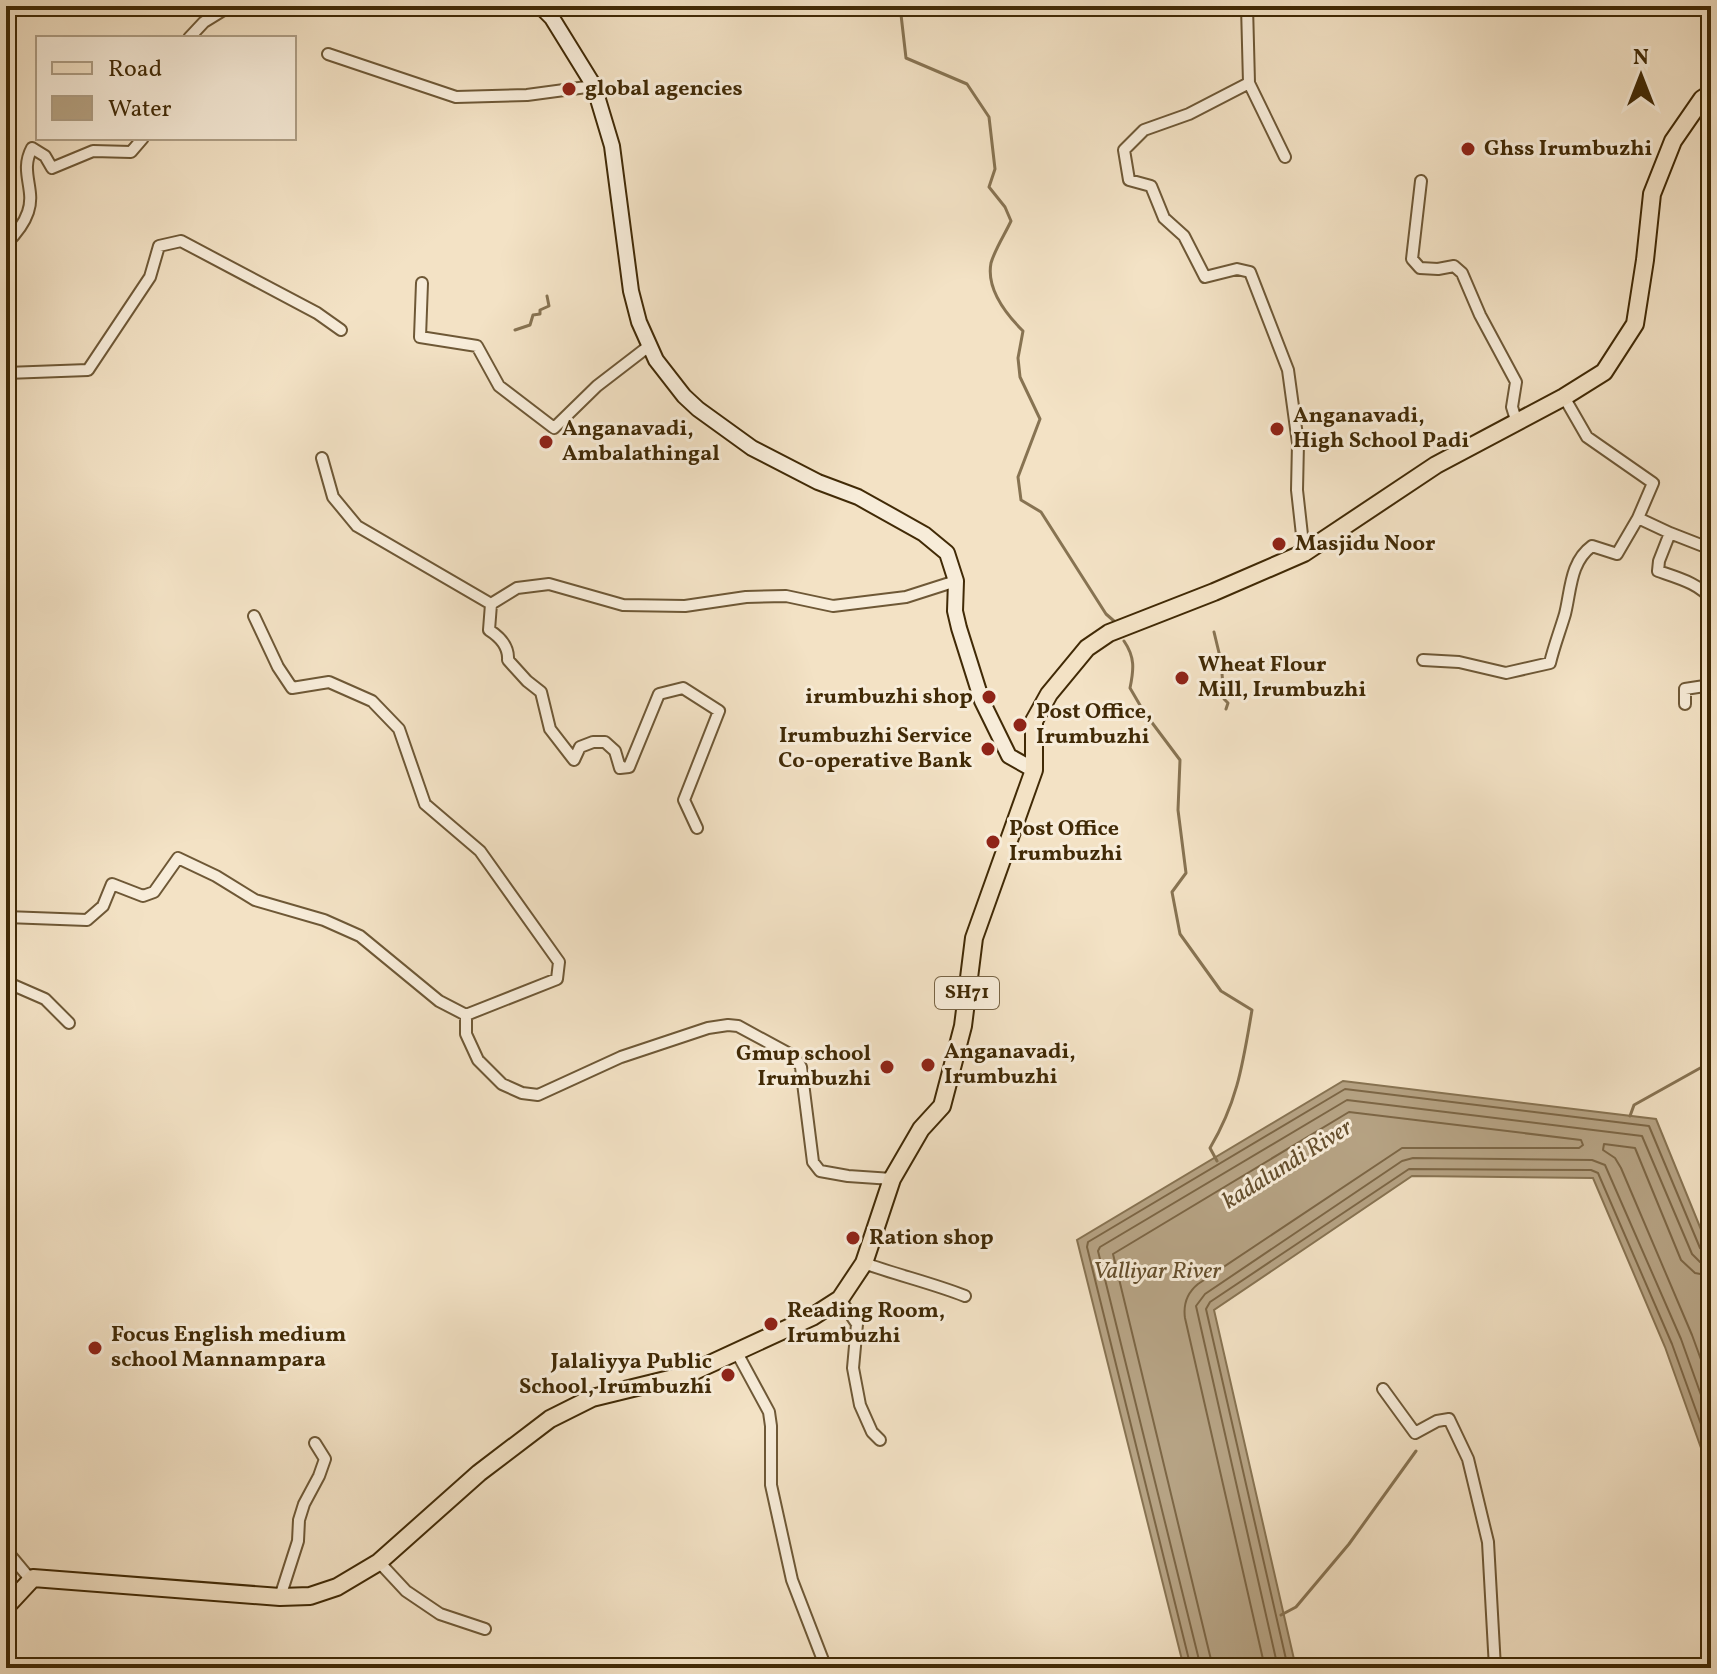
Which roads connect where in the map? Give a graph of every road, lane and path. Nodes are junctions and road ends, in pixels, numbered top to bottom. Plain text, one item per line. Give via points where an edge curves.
1 (230, 6) edge
2 (540, 6) edge
3 (1247, 6) edge
4 (191, 36) edge
5 (328, 54) dead end
6 (1249, 83) junction
7 (594, 86) junction
8 (1711, 93) edge
9 (141, 140) edge
10 (1285, 157) dead end
11 (1421, 181) dead end
12 (6, 244) edge
13 (422, 283) dead end
14 (341, 330) dead end
15 (649, 346) junction
16 (6, 373) edge
17 (1564, 397) junction
18 (1517, 423) junction
19 (322, 458) dead end
20 (1638, 518) junction
21 (1670, 533) junction
22 (1711, 549) edge
23 (1304, 553) junction
24 (956, 581) junction
25 (1711, 600) edge
26 (491, 604) junction
27 (254, 616) dead end
28 (1423, 660) dead end
29 (1711, 685) edge
30 (1685, 704) dead end
31 (1034, 770) junction
32 (697, 828) dead end
33 (6, 917) edge
34 (6, 982) edge
35 (466, 1015) junction
36 (69, 1023) dead end
37 (892, 1179) junction
38 (864, 1263) junction
39 (965, 1296) dead end
40 (840, 1299) junction
41 (736, 1351) junction
42 (1383, 1389) dead end
43 (880, 1440) dead end
44 (315, 1443) dead end
45 (6, 1550) edge
46 (379, 1562) junction
47 (31, 1580) junction
48 (280, 1597) junction
49 (6, 1607) edge
50 (485, 1629) dead end
51 (826, 1668) edge
52 (1495, 1668) edge

1 - 4 street
2 - 7 main road
3 - 6 street
5 - 7 street via 456,97
6 - 10 street
6 - 23 street via 1144,130 1124,150 1129,180 1151,186 1164,218 1184,236 1205,277 1237,269 1250,272 1257,286 1288,370
7 - 15 main road via 612,146 631,291
8 - 17 main road, SH71 via 1673,141 1652,194 1635,324 1604,372
9 - 12 street via 131,152 93,151 52,168 32,148 24,162 29,210
11 - 18 street via 1412,259 1420,268 1454,266 1462,273 1516,382 1512,407
13 - 15 street via 420,337 477,346 499,386 554,428
14 - 16 street via 181,241 159,246 150,277 88,370
15 - 24 main road via 666,375 698,409 752,448 924,534 947,553
17 - 18 main road, SH71
17 - 20 street via 1587,437 1653,483
18 - 23 main road, SH71 via 1413,478
19 - 26 street via 333,497 357,526
20 - 21 street
20 - 28 street via 1617,554 1592,546 1583,553 1550,663 1506,673
21 - 22 street
21 - 25 street via 1658,571
23 - 31 main road, SH71 via 1125,625 1087,648 1034,721
24 - 26 street via 906,597 833,606 786,596 685,606 623,605 549,584 517,588
24 - 31 main road via 957,619 985,708 1009,756
26 - 32 street via 489,630 509,652 508,660 541,692 550,729 574,760 580,747 605,742 615,751 620,768 629,767 659,694 683,688 719,711 684,800
27 - 35 street via 292,688 329,682 343,687 372,701 399,729 425,804 480,851 559,962 557,979
29 - 30 street via 1685,689
31 - 37 main road, SH71 via 974,938 963,1026 942,1106 921,1129
33 - 35 street via 87,920 103,906 112,884 143,896 154,892 178,858 255,900 360,936 439,1001
34 - 36 street via 45,999
35 - 37 street via 466,1034 478,1060 502,1084 538,1095 621,1057 708,1028 738,1026 795,1057 801,1067 813,1162 820,1171
37 - 38 main road, SH71
38 - 39 street
38 - 40 main road, SH71
40 - 41 main road, SH71
40 - 43 street via 857,1324 853,1368 860,1405
41 - 46 main road, SH71 via 686,1375 592,1398 550,1419 479,1473
41 - 51 street via 769,1412 771,1485 792,1580
42 - 52 street via 1415,1433 1449,1419 1468,1459 1488,1542
44 - 48 street via 325,1459 299,1520 298,1541
45 - 47 street
46 - 48 main road, SH71 via 337,1587 310,1596
46 - 50 street via 406,1591 440,1614
47 - 48 main road, SH71
47 - 49 main road

